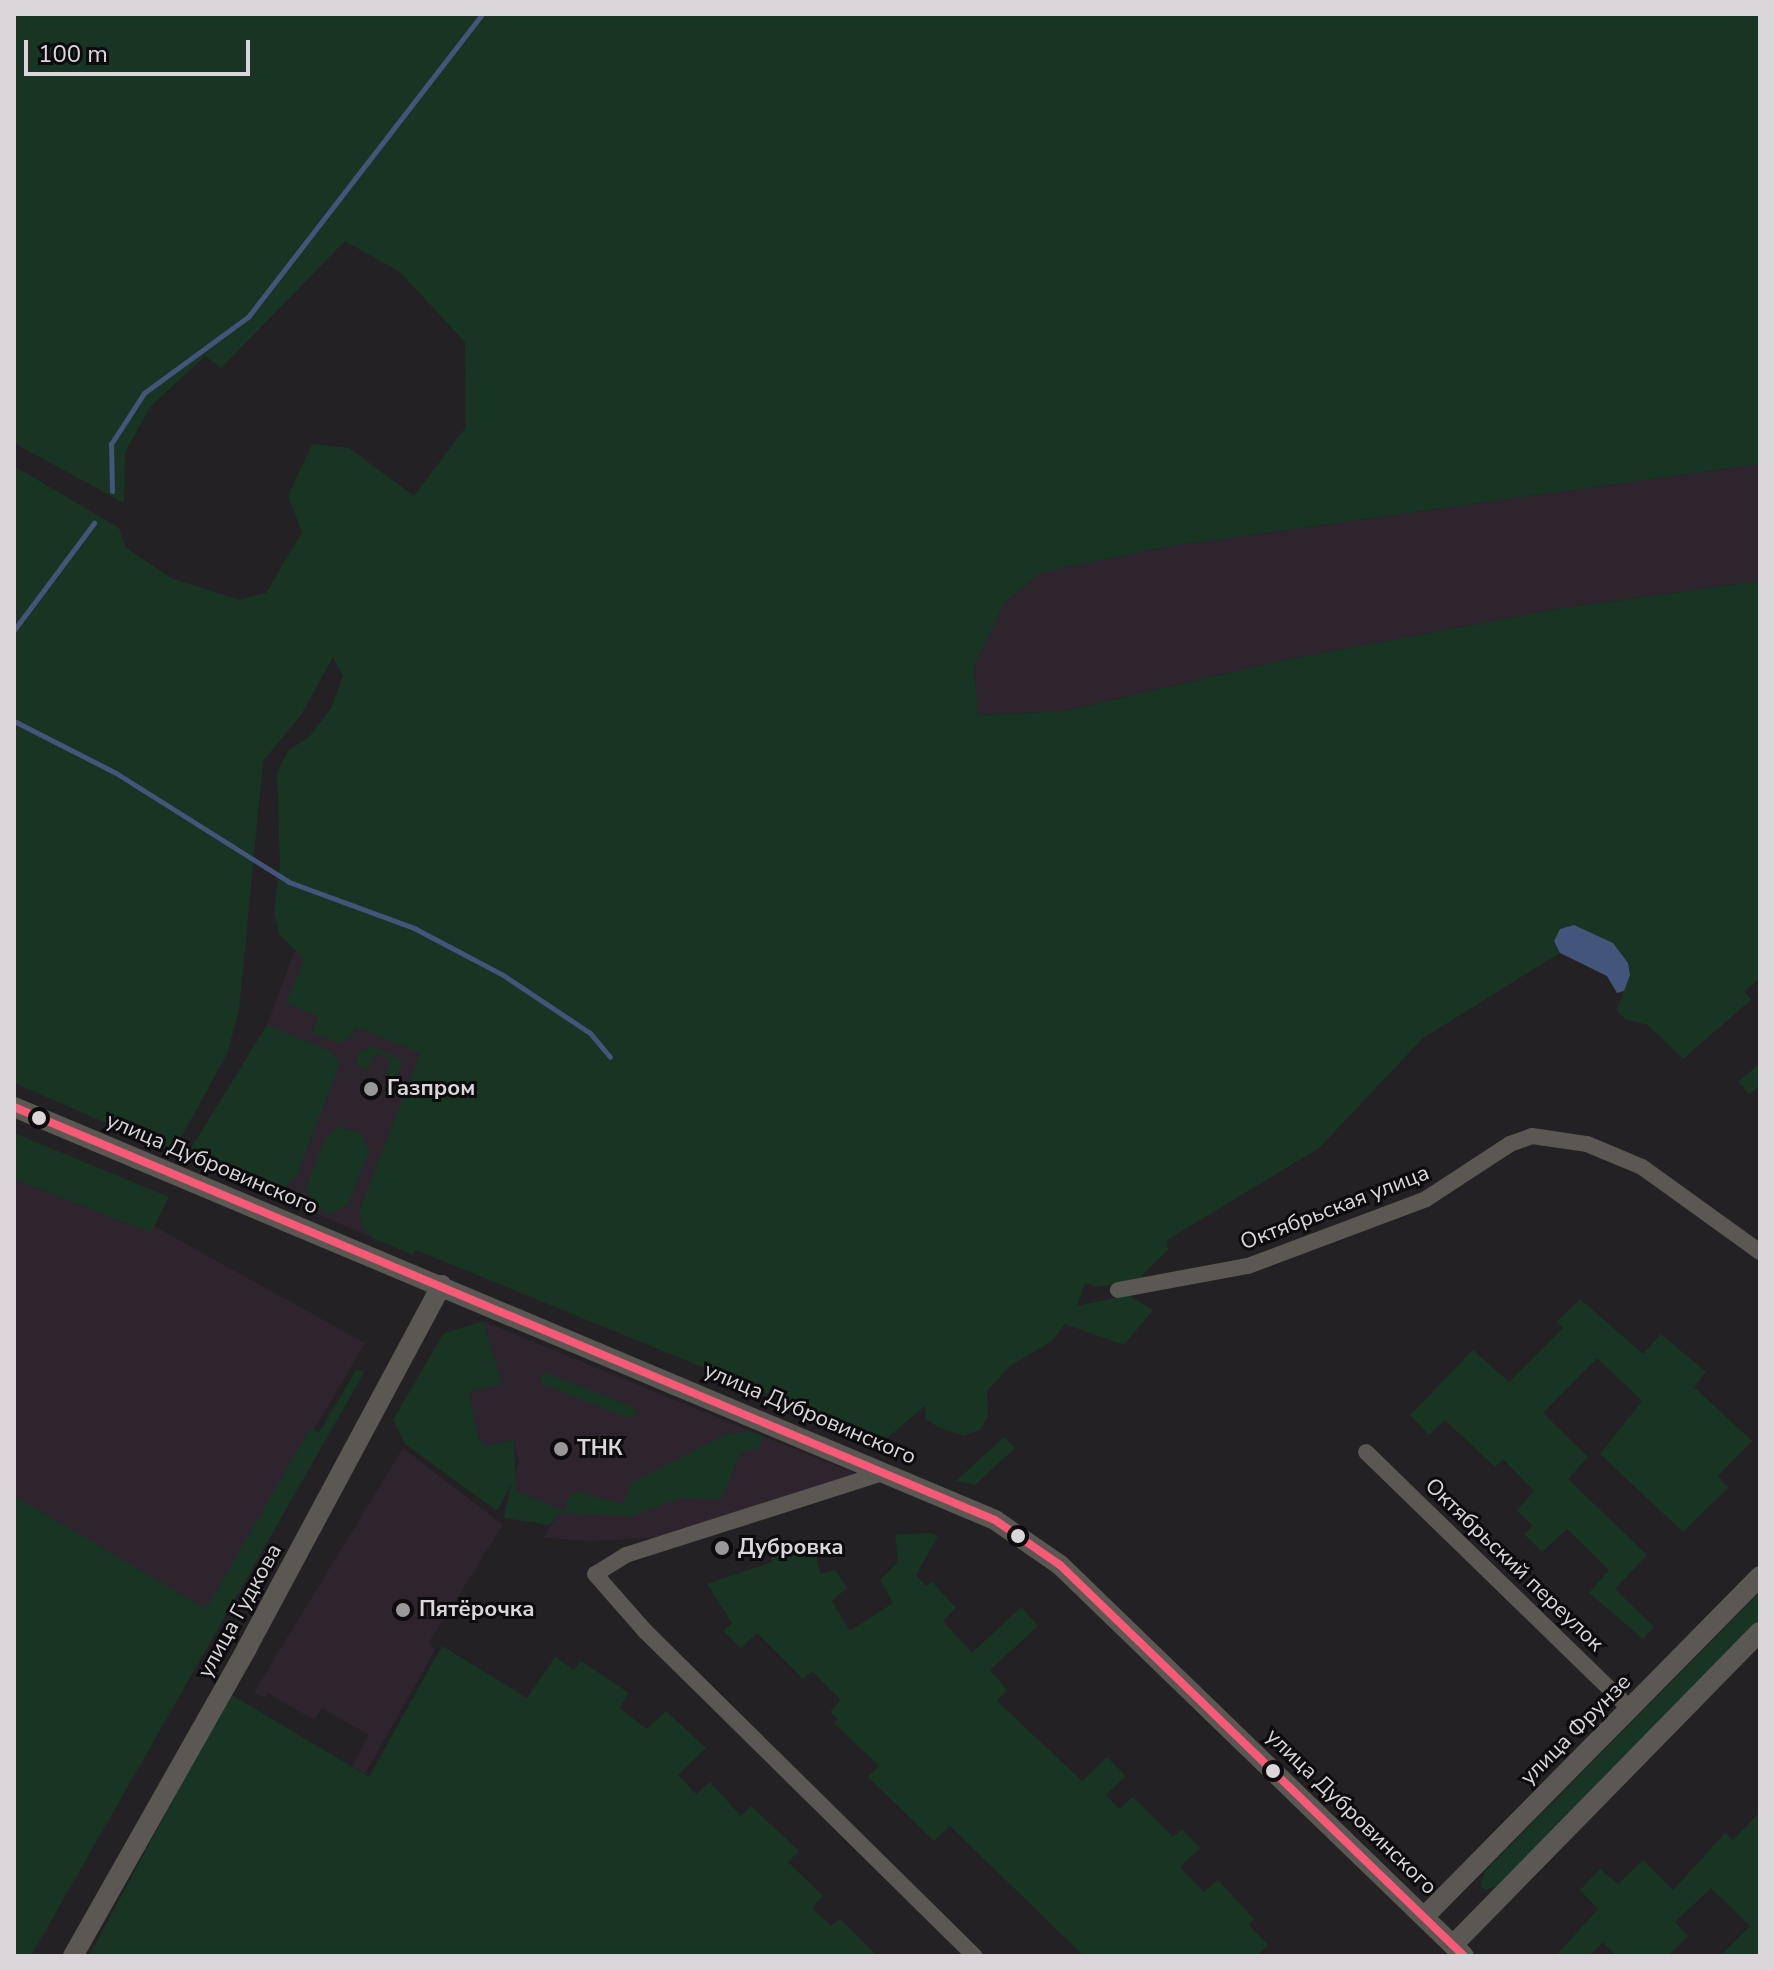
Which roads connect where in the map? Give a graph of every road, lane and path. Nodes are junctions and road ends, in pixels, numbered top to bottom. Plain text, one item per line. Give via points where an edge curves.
1 (14, 1107) edge
2 (1760, 1252) edge
3 (442, 1285) junction
4 (1118, 1290) dead end
5 (1366, 1452) dead end
6 (886, 1472) junction
7 (1760, 1576) edge
8 (1760, 1632) edge
9 (1630, 1709) junction
10 (1425, 1916) junction
11 (1459, 1951) edge
12 (73, 1956) edge
13 (975, 1956) edge

1 - 3 main road, улица Дубровинского
2 - 4 street, Октябрьская улица via 1642,1167 1587,1144 1532,1136 1510,1144 1426,1199 1248,1266
3 - 6 main road, улица Дубровинского
3 - 12 main road, улица Гудкова via 247,1648
5 - 9 street, Октябрьский переулок
6 - 10 main road, улица Дубровинского via 995,1520 1060,1565
6 - 13 street via 626,1555 595,1574 645,1631
7 - 9 main road, улица Фрунзе
8 - 11 main road
9 - 10 main road, улица Фрунзе
10 - 11 main road, улица Дубровинского

